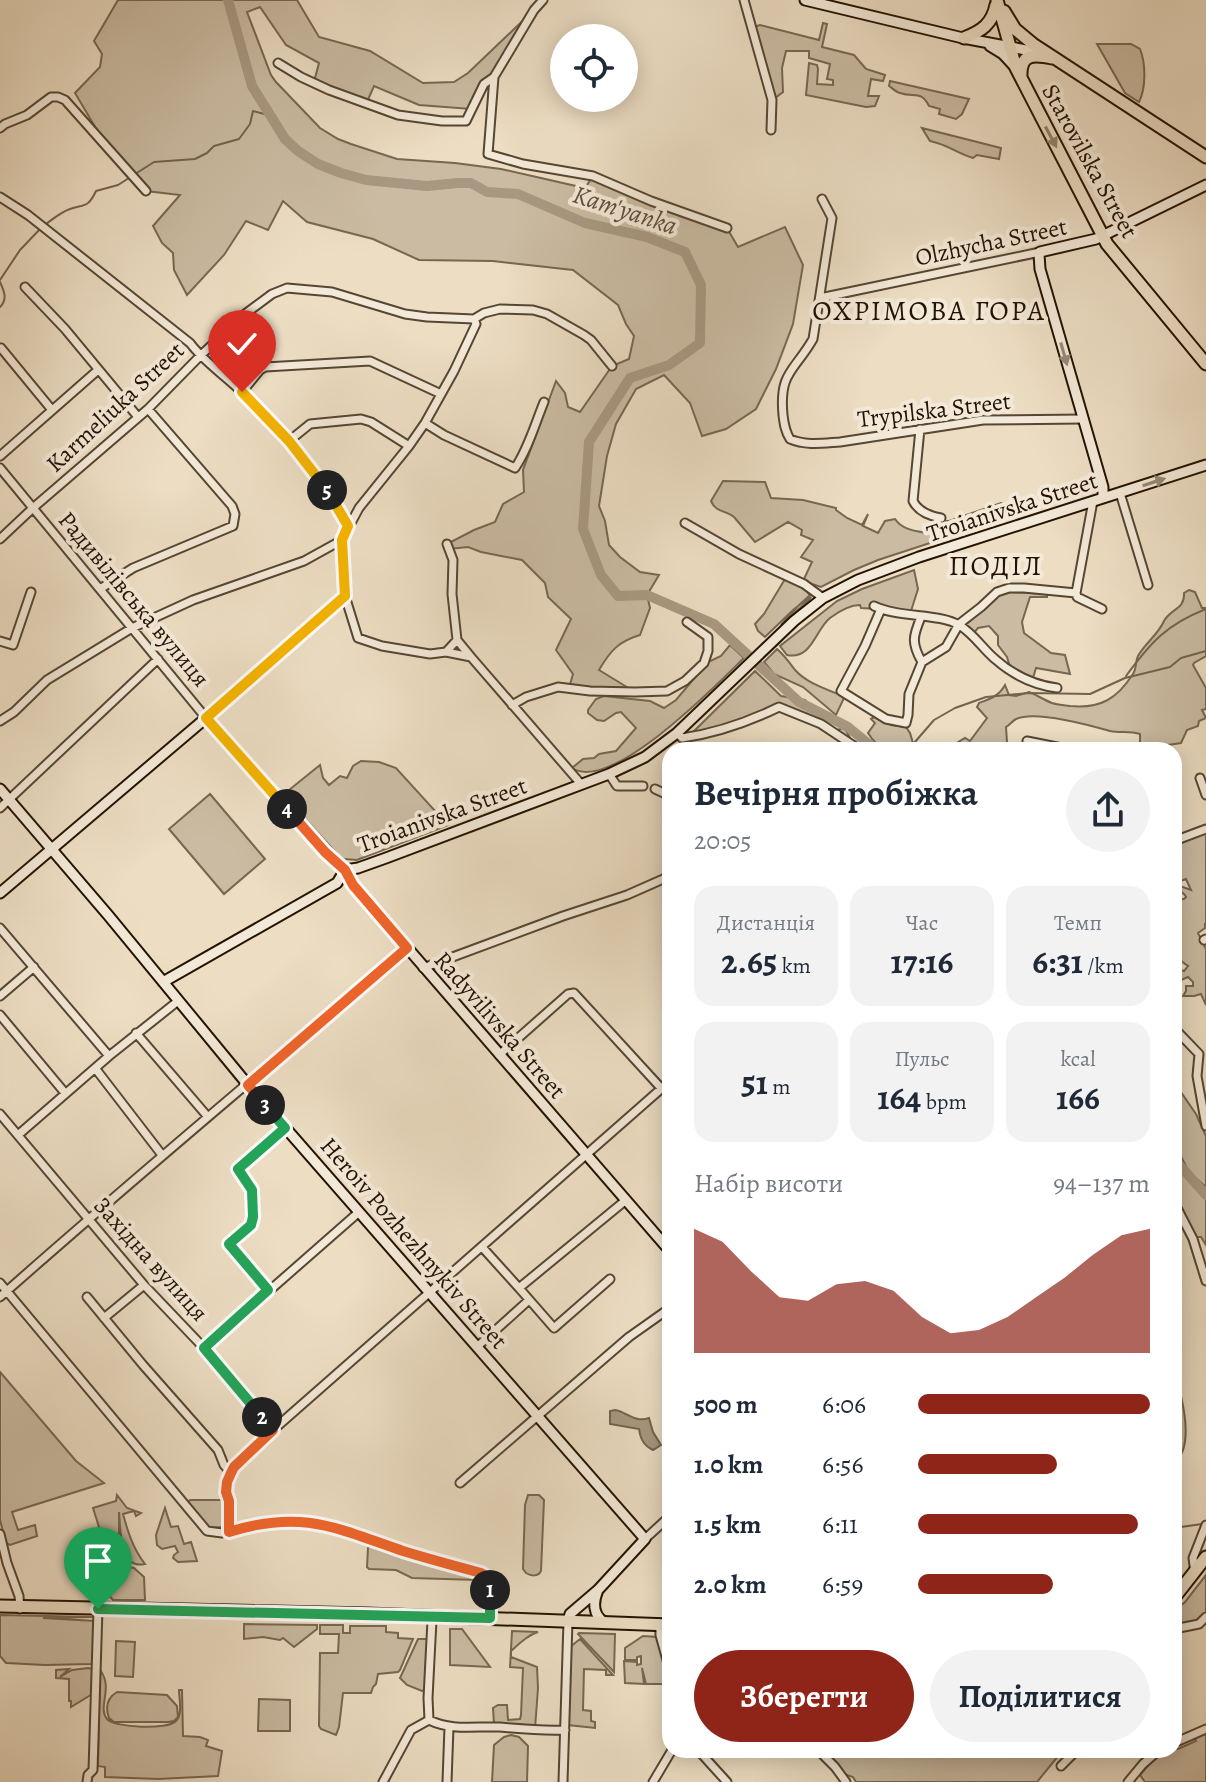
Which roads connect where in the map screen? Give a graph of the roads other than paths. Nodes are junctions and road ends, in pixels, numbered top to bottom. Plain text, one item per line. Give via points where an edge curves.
1 (543, 0) edge
2 (744, 0) edge
3 (805, 0) edge
4 (998, 2) edge
5 (970, 39) junction
6 (1009, 46) junction
7 (1045, 55) junction
8 (278, 63) dead end
9 (1018, 73) junction
10 (494, 77) junction
11 (0, 128) edge
12 (771, 130) dead end
13 (1206, 160) edge
14 (1206, 185) edge
15 (146, 191) dead end
16 (0, 197) edge
17 (822, 199) dead end
18 (727, 228) dead end
19 (1103, 236) junction
20 (1040, 252) junction
21 (25, 287) dead end
22 (820, 298) junction
23 (474, 319) junction
24 (1, 348) edge
25 (200, 356) junction
26 (1206, 364) edge
27 (612, 366) dead end
28 (98, 370) junction
29 (242, 392) junction
30 (441, 394) junction
31 (544, 402) dead end
32 (148, 409) junction
33 (52, 410) junction
34 (138, 417) junction
35 (1083, 419) junction
36 (425, 423) junction
37 (920, 429) junction
38 (289, 441) junction
39 (409, 446) junction
40 (0, 456) edge
41 (1206, 465) edge
42 (0, 468) edge
43 (1120, 493) junction
44 (1098, 500) junction
45 (33, 508) junction
46 (941, 518) dead end
47 (685, 523) dead end
48 (348, 526) junction
49 (0, 539) edge
50 (342, 540) junction
51 (447, 544) dead end
52 (1148, 585) dead end
53 (100, 589) junction
54 (31, 592) dead end
55 (1076, 593) junction
56 (345, 596) junction
57 (823, 598) junction
58 (1102, 609) dead end
59 (921, 617) junction
60 (687, 622) dead end
61 (959, 624) junction
62 (132, 628) junction
63 (457, 640) junction
64 (0, 641) edge
65 (446, 652) junction
66 (471, 657) junction
67 (158, 659) junction
68 (922, 662) junction
69 (1057, 688) dead end
70 (512, 705) junction
71 (206, 718) junction
72 (0, 721) edge
73 (677, 733) junction
74 (1027, 741) dead end
75 (665, 742) edge
76 (848, 742) edge
77 (1032, 742) edge
78 (662, 744) edge
79 (609, 774) junction
80 (1203, 781) edge
81 (581, 784) junction
82 (643, 786) dead end
83 (0, 789) edge
84 (655, 789) dead end
85 (662, 792) edge
86 (1206, 795) edge
87 (9, 800) junction
88 (0, 808) edge
89 (1206, 829) edge
90 (1182, 838) edge
91 (52, 849) junction
92 (345, 870) junction
93 (662, 880) edge
94 (0, 893) edge
95 (0, 928) edge
96 (407, 948) junction
97 (34, 967) junction
98 (423, 968) junction
99 (163, 982) junction
100 (0, 996) edge
101 (178, 1001) junction
102 (0, 1015) edge
103 (136, 1033) junction
104 (1182, 1036) edge
105 (499, 1055) junction
106 (109, 1056) junction
107 (95, 1068) junction
108 (248, 1085) junction
109 (661, 1088) joint
110 (65, 1093) junction
111 (0, 1114) edge
112 (208, 1117) junction
113 (1206, 1126) edge
114 (285, 1128) junction
115 (18, 1135) junction
116 (162, 1155) junction
117 (586, 1155) junction
118 (626, 1200) junction
119 (359, 1212) junction
120 (1182, 1218) edge
121 (89, 1220) junction
122 (662, 1242) edge
123 (482, 1247) junction
124 (610, 1279) dead end
125 (1206, 1281) edge
126 (0, 1283) edge
127 (144, 1285) junction
128 (519, 1288) junction
129 (268, 1290) junction
130 (430, 1292) junction
131 (3, 1294) edge
132 (87, 1297) dead end
133 (529, 1300) junction
134 (662, 1314) edge
135 (104, 1318) junction
136 (478, 1346) junction
137 (204, 1348) junction
138 (538, 1415) junction
139 (273, 1430) junction
140 (231, 1473) junction
141 (460, 1483) dead end
142 (662, 1523) edge
143 (1206, 1525) edge
144 (226, 1532) junction
145 (0, 1534) edge
146 (645, 1539) junction
147 (1206, 1557) edge
148 (1206, 1564) edge
149 (1195, 1573) junction
150 (598, 1590) junction
151 (1182, 1590) edge
152 (1182, 1595) edge
153 (0, 1608) edge
154 (20, 1609) junction
155 (98, 1611) junction
156 (1206, 1617) edge
157 (490, 1618) junction
158 (432, 1620) junction
159 (604, 1622) junction
160 (568, 1623) junction
161 (662, 1626) edge
162 (662, 1626) edge
163 (1182, 1627) edge
164 (429, 1720) junction
165 (449, 1727) junction
166 (1206, 1729) edge
167 (565, 1730) junction
168 (1182, 1740) edge
169 (667, 1758) edge
170 (705, 1758) edge
171 (826, 1758) edge
172 (1069, 1758) edge
173 (1149, 1758) edge
174 (1061, 1766) dead end
175 (87, 1782) edge
176 (383, 1782) edge
177 (447, 1782) edge
178 (563, 1782) edge
179 (653, 1782) edge
180 (727, 1782) edge
181 (846, 1782) edge
182 (1128, 1782) edge

1 - 10 street
2 - 12 street via 772,100
3 - 5 street
4 - 5 main road via 987,26
4 - 6 main road, Starovilska Street
4 - 7 main road via 1015,29
4 - 7 street via 1011,30
5 - 6 street
5 - 9 street via 1003,54
6 - 7 street
6 - 9 main road, Starovilska Street
7 - 9 main road via 1025,59
7 - 13 main road
8 - 10 street via 329,90 398,115 442,121 466,121 484,84
9 -> 19 main road, Starovilska Street
10 - 18 street via 488,154 593,176
11 - 15 street via 51,97 65,100
14 - 19 street, Olzhycha Street
16 - 25 street
17 - 22 street via 832,218
19 - 20 street, Olzhycha Street
19 - 26 main road, Starovilska Street
20 - 22 street, Olzhycha Street
20 -> 35 street via 1040,269
21 - 28 street
22 - 37 street, Trypilska Street via 813,339 783,387 790,439 840,442
23 - 25 street, Karmeliuka Street via 405,314 332,292 287,288 263,300
23 - 27 street, Karmeliuka Street via 515,308 547,314 591,340
23 - 30 street
24 - 33 street
25 - 29 street
25 - 32 street, Karmeliuka Street
28 - 33 street
28 - 34 street
29 - 30 street via 265,367 370,361
29 - 38 street
30 - 36 street
31 - 36 street via 515,468
32 - 34 street, Karmeliuka Street
32 - 53 street via 232,506 233,526 133,568
33 - 40 street
34 - 45 street, Karmeliuka Street
35 - 37 street, Trypilska Street via 993,419
35 - 44 street via 1103,487
36 - 39 street
37 - 46 street via 913,501
38 - 39 street via 310,424 361,419
38 - 48 street
39 - 48 street
43 -> 41 street, Troianivska Street
42 - 45 street, Радивілівська вулиця
43 - 44 street, Troianivska Street
43 - 52 street
44 - 55 street
44 - 57 street, Troianivska Street via 873,573
45 - 49 street, Karmeliuka Street
45 - 53 street, Радивілівська вулиця
47 - 57 street
48 - 50 street
50 - 56 street
50 - 62 street via 304,561
51 - 63 street via 453,560
53 - 62 street, Радивілівська вулиця
54 - 64 street via 13,645
55 - 58 street
55 - 61 street via 1009,588
56 - 65 street via 358,638 430,654
56 - 71 street
57 - 73 street, Troianivska Street
59 - 61 street
59 - 68 street via 914,649
59 - 68 street via 877,607 865,646 841,691 886,719 906,723 909,694
60 - 70 street via 708,637 708,651 704,663 667,691 558,687
61 - 68 street via 946,647
61 - 69 street via 1021,677
62 - 67 street, Радивілівська вулиця
62 - 72 street via 47,680
63 - 65 street
63 - 66 street
65 - 66 street
66 - 70 street
67 - 71 street, Радивілівська вулиця
67 - 87 street
70 - 81 street
71 - 91 street
71 - 92 street, Radyvilivska Street
73 - 75 street, Troianivska Street
73 - 76 street via 682,738 703,735 779,707
74 - 77 street
78 - 79 street, Troianivska Street
79 - 81 street, Troianivska Street
79 - 82 street via 617,786
80 - 86 street
81 - 92 street, Troianivska Street
83 - 87 street, Heroiv Pozhezhnykiv Street
84 - 85 street
87 - 88 street
87 - 91 street, Heroiv Pozhezhnykiv Street
89 - 90 street
91 - 94 street
91 - 99 street, Heroiv Pozhezhnykiv Street
92 - 96 street, Radyvilivska Street
92 - 99 street, Troianivska Street via 337,883
93 - 98 street
95 - 97 street
96 - 98 street, Radyvilivska Street
96 - 108 street
97 - 100 street
97 - 106 street
98 - 105 street, Radyvilivska Street
99 - 101 street, Heroiv Pozhezhnykiv Street
101 - 103 street
101 - 108 street, Heroiv Pozhezhnykiv Street
102 - 110 street
103 - 106 street
103 - 112 street
104 - 113 street via 1199,1054 1197,1076
105 - 109 street via 574,993
105 - 117 street, Radyvilivska Street
106 - 107 street
107 - 110 street
107 - 116 street
108 - 112 street
108 - 114 street, Heroiv Pozhezhnykiv Street
109 - 117 street
110 - 115 street
111 - 115 street, Західна вулиця
112 - 116 street
114 - 119 street, Heroiv Pozhezhnykiv Street
114 - 129 street via 238,1169 252,1190 253,1217 229,1244
115 - 121 street, Західна вулиця
116 - 121 street
117 - 118 street, Radyvilivska Street
117 - 123 street
118 - 122 street, Radyvilivska Street
118 - 128 street
119 - 129 street
119 - 130 street, Heroiv Pozhezhnykiv Street
120 - 125 street
121 - 127 street, Західна вулиця
121 - 131 street
123 - 128 street
123 - 130 street
124 - 133 street via 554,1328
126 - 131 street
127 - 135 street
127 - 137 street, Західна вулиця
128 - 133 street
129 - 137 street
130 - 136 street, Heroiv Pozhezhnykiv Street
130 - 139 street
131 - 144 street via 203,1527
132 - 135 street
133 - 136 street
134 - 138 street
135 - 140 street via 218,1450
136 - 138 street, Heroiv Pozhezhnykiv Street
137 - 139 street, Західна вулиця
138 - 141 street
138 - 146 street, Heroiv Pozhezhnykiv Street
139 - 140 street
140 - 144 street
142 - 146 street
143 - 149 street via 1193,1558
144 - 157 street via 267,1523 315,1522 481,1573 490,1582
145 - 154 street
146 - 150 street
147 - 149 main road
148 - 152 main road
149 - 151 main road
150 - 159 street via 595,1610
150 - 160 street via 570,1614
153 - 154 main road
154 - 155 main road
155 - 157 main road
155 - 158 main road
155 - 175 street via 93,1770
156 - 163 street
157 - 160 main road
158 - 160 main road
158 - 164 street
159 - 160 main road
159 - 161 main road
160 - 162 main road
160 - 167 street
164 - 165 street
164 - 176 street via 411,1730
165 - 167 street
165 - 177 street
166 - 168 street
167 - 178 street
169 - 179 street
170 - 180 street
171 - 181 street
172 - 174 street
173 - 182 street

